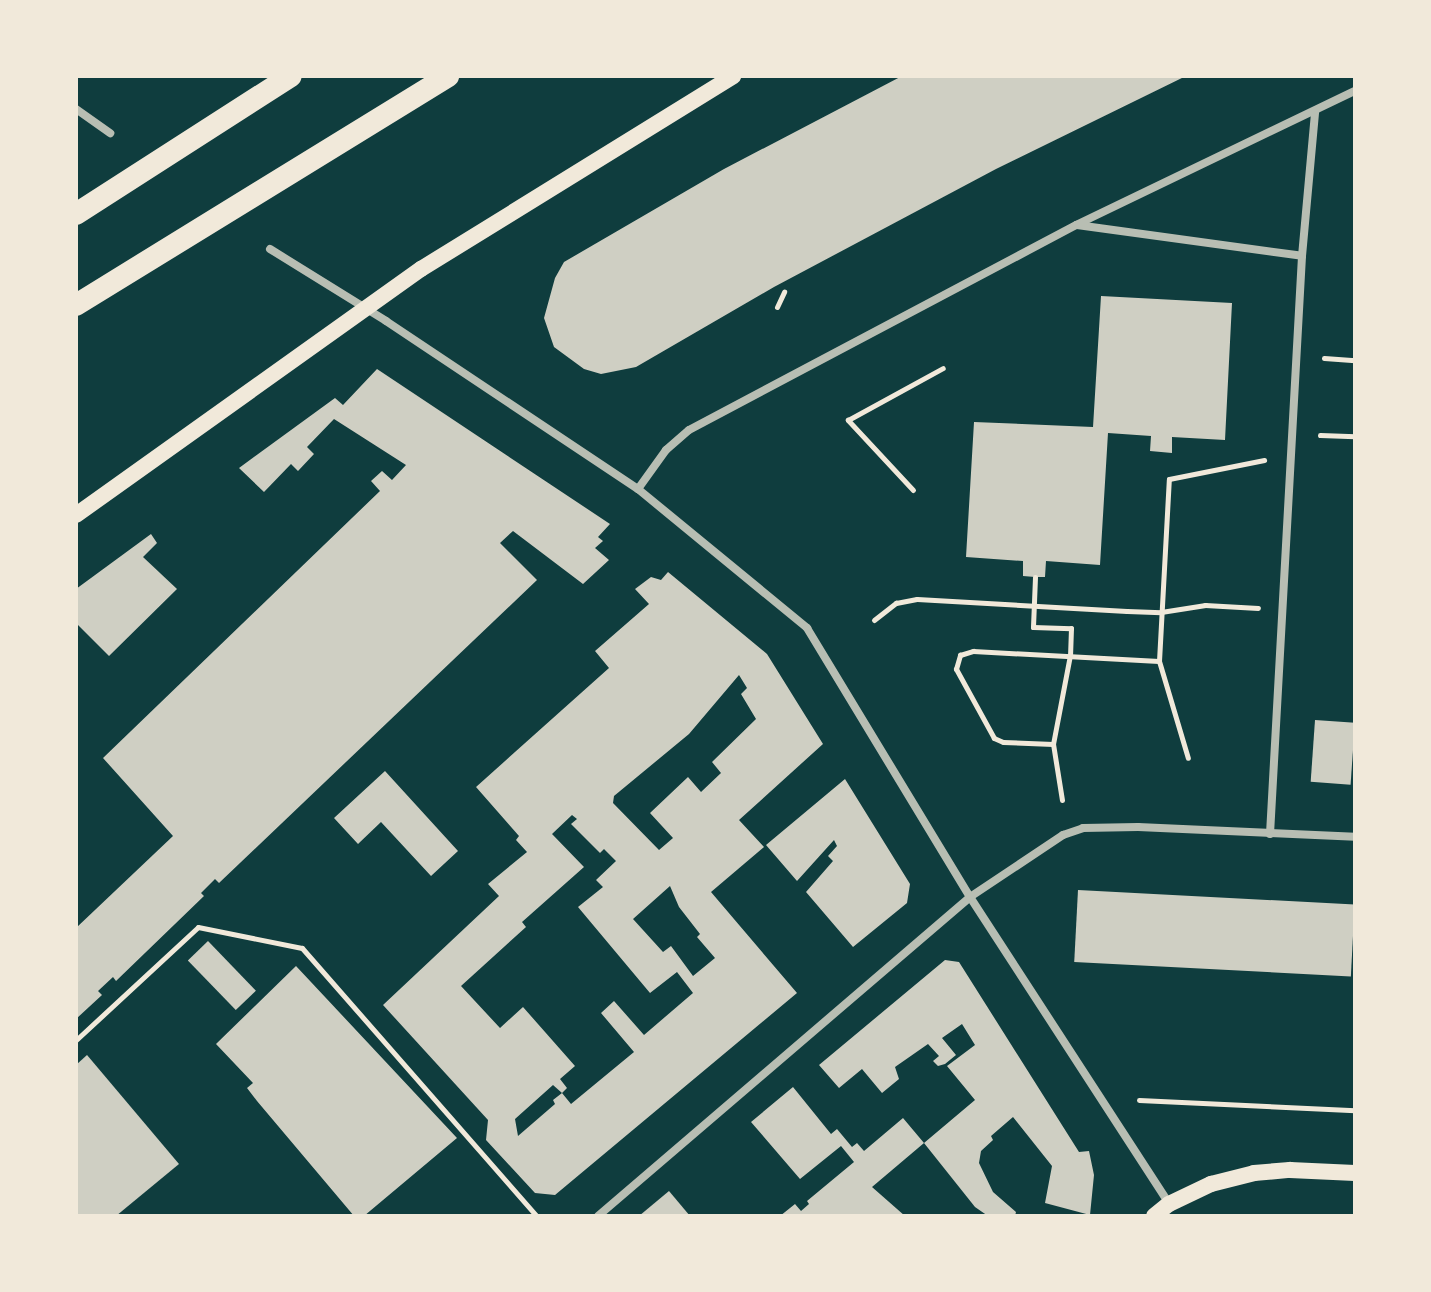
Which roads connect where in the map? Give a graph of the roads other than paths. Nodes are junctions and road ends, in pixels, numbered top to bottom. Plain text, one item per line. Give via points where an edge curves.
1 (291, 76) edge
2 (448, 76) edge
3 (733, 76) edge
4 (1355, 91) edge
5 (76, 109) edge
6 (1315, 112) junction
7 (110, 133) dead end
8 (76, 214) edge
9 (1076, 225) junction
10 (270, 249) dead end
11 (1302, 256) junction
12 (76, 305) edge
13 (364, 308) junction
14 (638, 489) junction
15 (76, 515) edge
16 (1270, 834) junction
17 (1355, 837) edge
18 (970, 897) junction
19 (1355, 1173) edge
20 (1169, 1204) junction
21 (598, 1216) edge
22 (1154, 1216) edge

1 - 8 highway
2 - 12 highway
3 - 13 main road
4 - 6 street
5 - 7 street
6 - 9 street
6 - 11 street
9 - 11 street
9 - 14 street via 689,430 666,450
10 - 13 street
11 - 16 street
13 - 14 street
13 - 15 main road
14 - 18 street via 807,628
16 - 17 street
16 - 18 street via 1083,828 1063,835
18 - 20 street
18 - 21 street
19 - 20 main road via 1254,1173 1211,1184
20 - 22 main road

